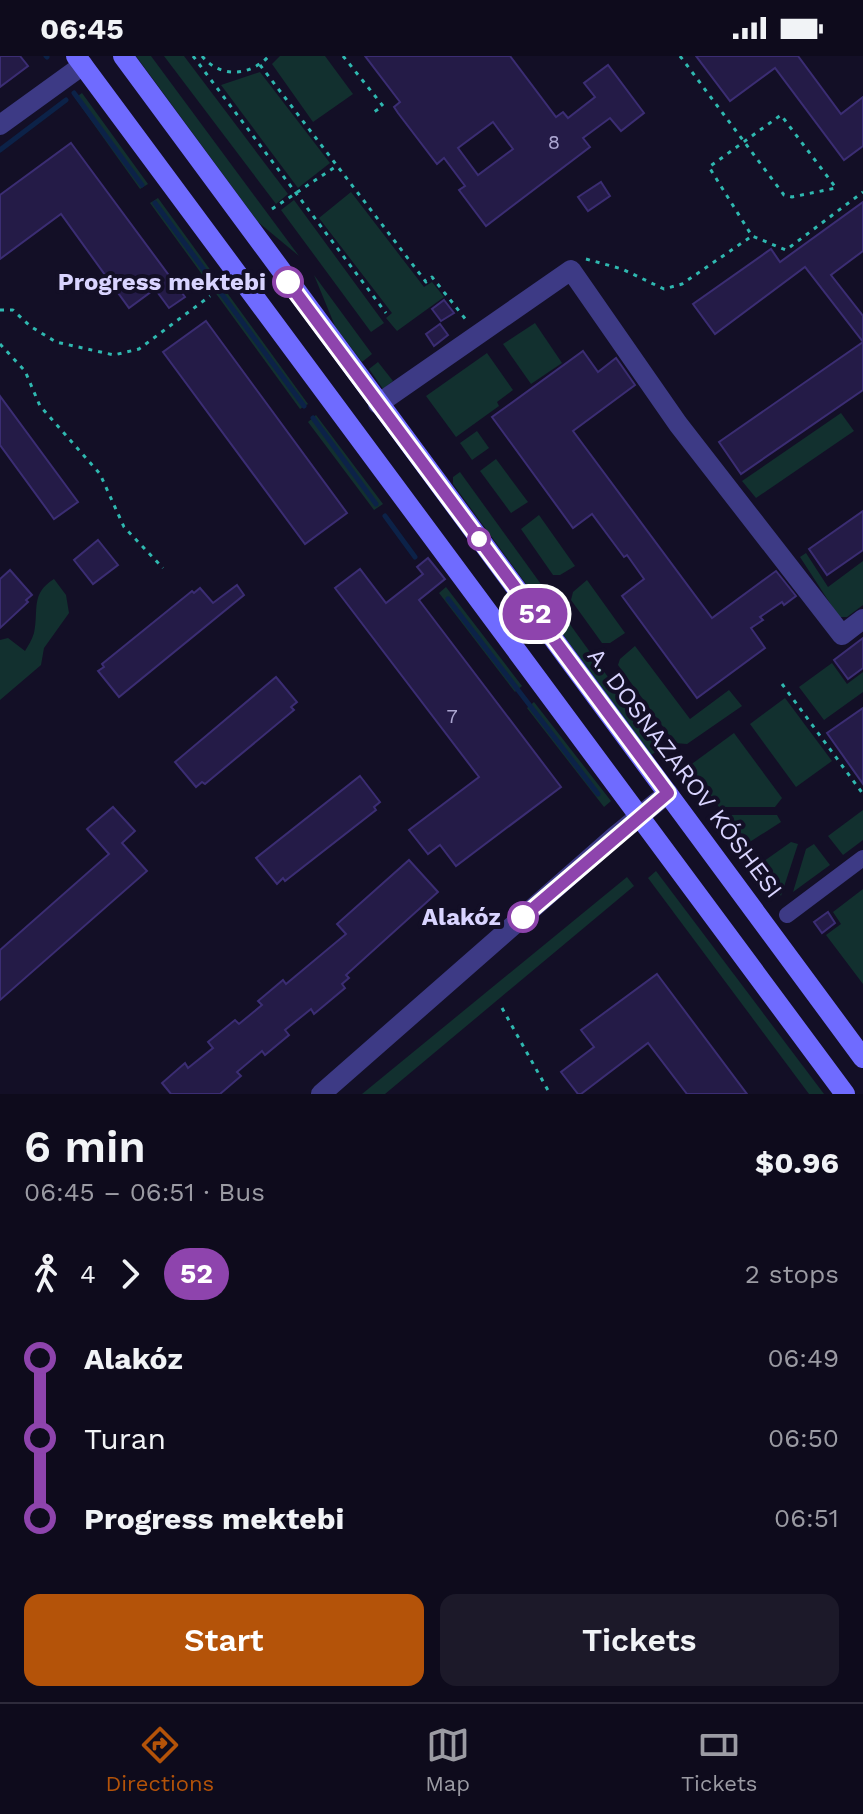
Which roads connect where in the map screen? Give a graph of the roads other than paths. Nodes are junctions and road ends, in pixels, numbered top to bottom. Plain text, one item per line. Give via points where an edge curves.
1 (123, 56) edge
2 (79, 60) edge
3 (0, 125) edge
4 (378, 404) junction
5 (863, 619) edge
6 (648, 766) junction
7 (618, 788) junction
8 (668, 793) junction
9 (639, 816) junction
10 (700, 838) junction
11 (863, 858) edge
12 (675, 863) junction
13 (787, 915) dead end
14 (863, 1058) edge
15 (321, 1094) edge
16 (845, 1094) edge

1 - 4 main road, A. DOSNAZAROV KÓSHESI
2 - 3 street
2 - 7 main road
4 - 5 street via 571,270 678,424 842,635
4 - 6 main road, A. DOSNAZAROV KÓSHESI
6 - 7 main road via 634,786
6 - 8 main road, A. DOSNAZAROV KÓSHESI
7 - 9 main road
8 - 9 street
8 - 10 main road, A. DOSNAZAROV KÓSHESI
9 - 12 main road
9 - 15 street
10 - 12 main road via 690,836 677,844
10 - 14 main road, A. DOSNAZAROV KÓSHESI
11 - 13 street
12 - 16 main road

